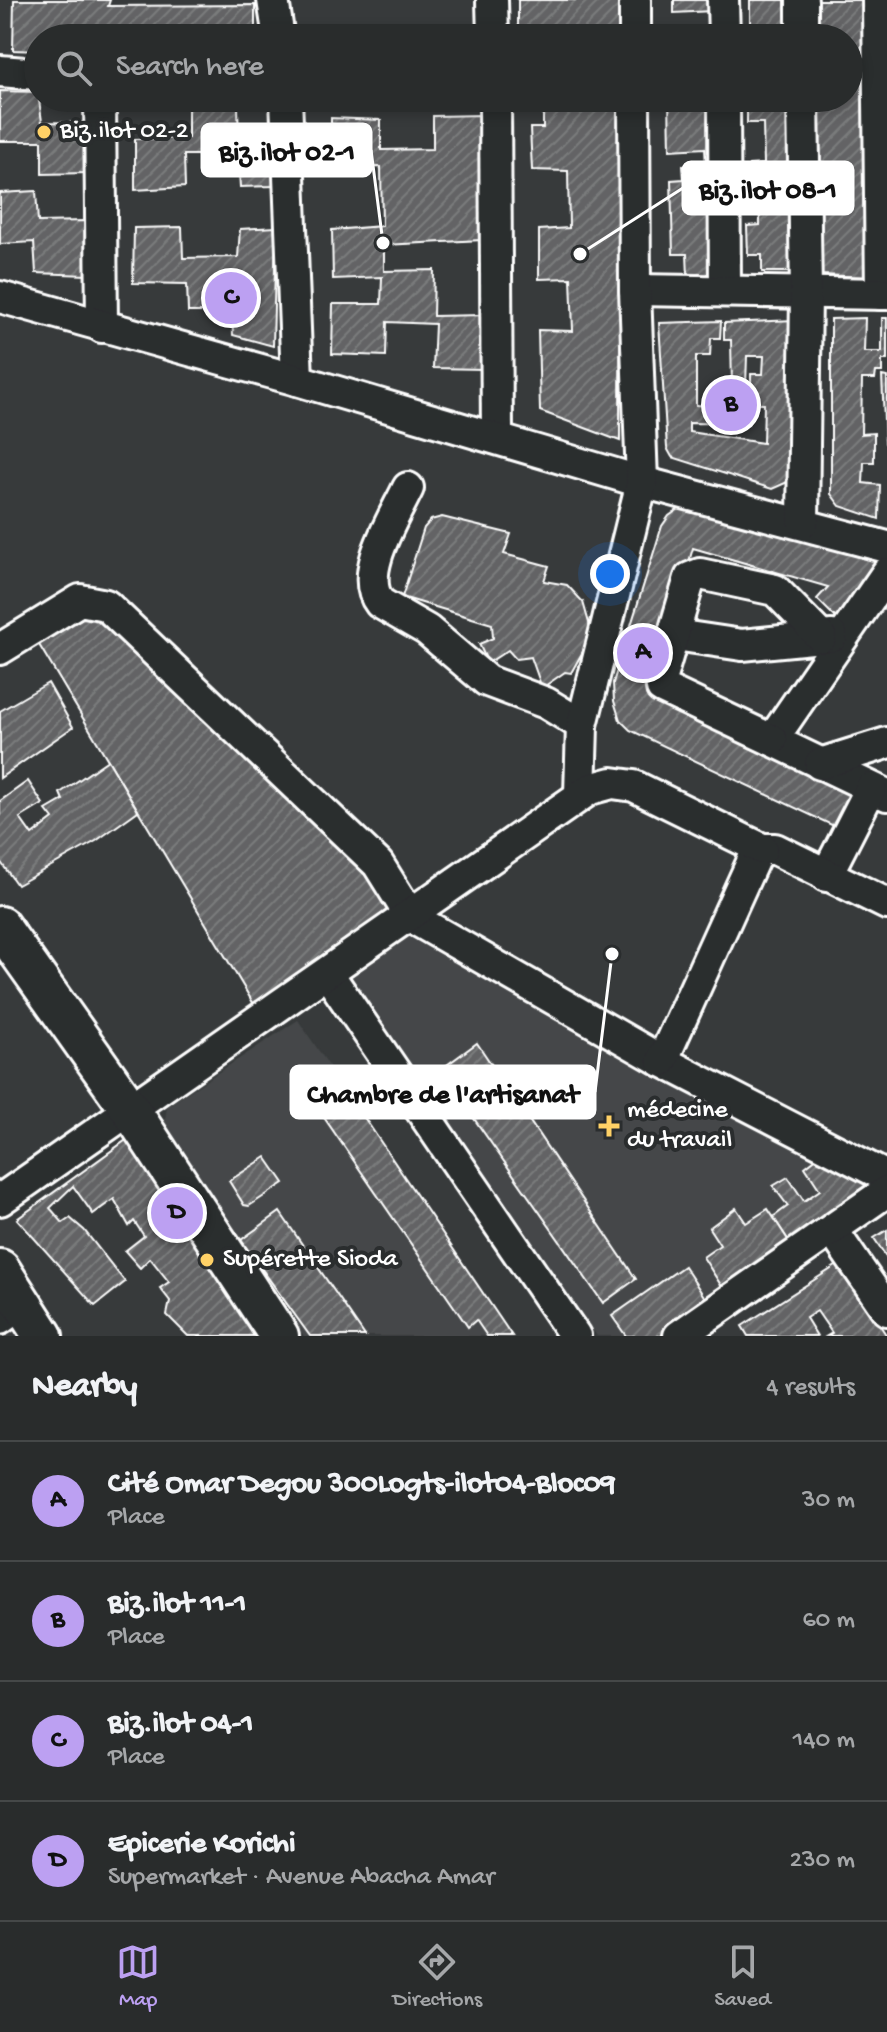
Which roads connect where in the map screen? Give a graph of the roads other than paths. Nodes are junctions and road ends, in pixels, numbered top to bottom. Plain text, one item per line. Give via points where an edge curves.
1 (273, 0) edge
2 (492, 0) edge
3 (635, 0) edge
4 (723, 0) edge
5 (802, 0) edge
6 (878, 0) edge
7 (277, 24) edge
8 (493, 24) edge
9 (635, 24) edge
10 (724, 24) edge
11 (802, 24) edge
12 (0, 71) edge
13 (24, 73) edge
14 (100, 112) edge
15 (287, 112) edge
16 (495, 112) edge
17 (634, 112) edge
18 (724, 112) edge
19 (803, 112) edge
20 (635, 290) junction
21 (725, 291) junction
22 (806, 293) junction
23 (884, 294) edge
24 (0, 297) edge
25 (102, 327) junction
26 (297, 380) junction
27 (497, 438) junction
28 (642, 482) junction
29 (408, 488) dead end
30 (803, 522) junction
31 (887, 547) edge
32 (887, 573) edge
33 (675, 635) junction
34 (832, 636) junction
35 (0, 649) edge
36 (582, 725) junction
37 (772, 740) junction
38 (887, 743) edge
39 (820, 764) junction
40 (879, 791) edge
41 (580, 795) junction
42 (762, 849) junction
43 (826, 876) junction
44 (887, 904) edge
45 (411, 917) junction
46 (1, 929) edge
47 (328, 974) junction
48 (662, 1061) junction
49 (130, 1109) junction
50 (887, 1177) edge
51 (887, 1191) edge
52 (0, 1200) edge
53 (833, 1231) junction
54 (0, 1269) edge
55 (887, 1310) edge
56 (11, 1312) edge
57 (696, 1331) edge
58 (43, 1336) edge
59 (279, 1336) edge
60 (575, 1336) edge

1 - 7 street
2 - 8 street
3 - 9 street
4 - 10 street
5 - 11 street
6 - 23 street
12 - 13 street
14 - 25 street
15 - 26 street
16 - 27 street
17 - 20 street
18 - 21 street
19 - 22 street
20 - 21 street
20 - 28 street
21 - 22 street
22 - 23 street
22 - 30 street
24 - 25 street
25 - 26 street
26 - 27 street
27 - 28 street
28 - 30 street
28 - 36 street
29 - 36 street via 370,575 374,595 487,681 546,703
30 - 31 street
32 - 34 street
33 - 34 street via 742,645
33 - 34 street via 690,578 700,574 775,590
33 - 37 street via 662,688
34 - 37 street
35 - 45 street via 80,600 106,605 378,864
36 - 41 street
37 - 39 street
38 - 39 street
39 - 40 street
40 - 43 street
41 - 42 street via 612,783 634,786
41 - 45 street
42 - 43 street via 775,849
42 - 48 street
43 - 44 street
45 - 47 street
45 - 48 street
46 - 49 main road
47 - 49 street
47 - 60 street
48 - 50 street
49 - 52 street
49 - 59 main road
51 - 53 street
53 - 55 street
53 - 57 street
54 - 56 main road
56 - 58 main road

